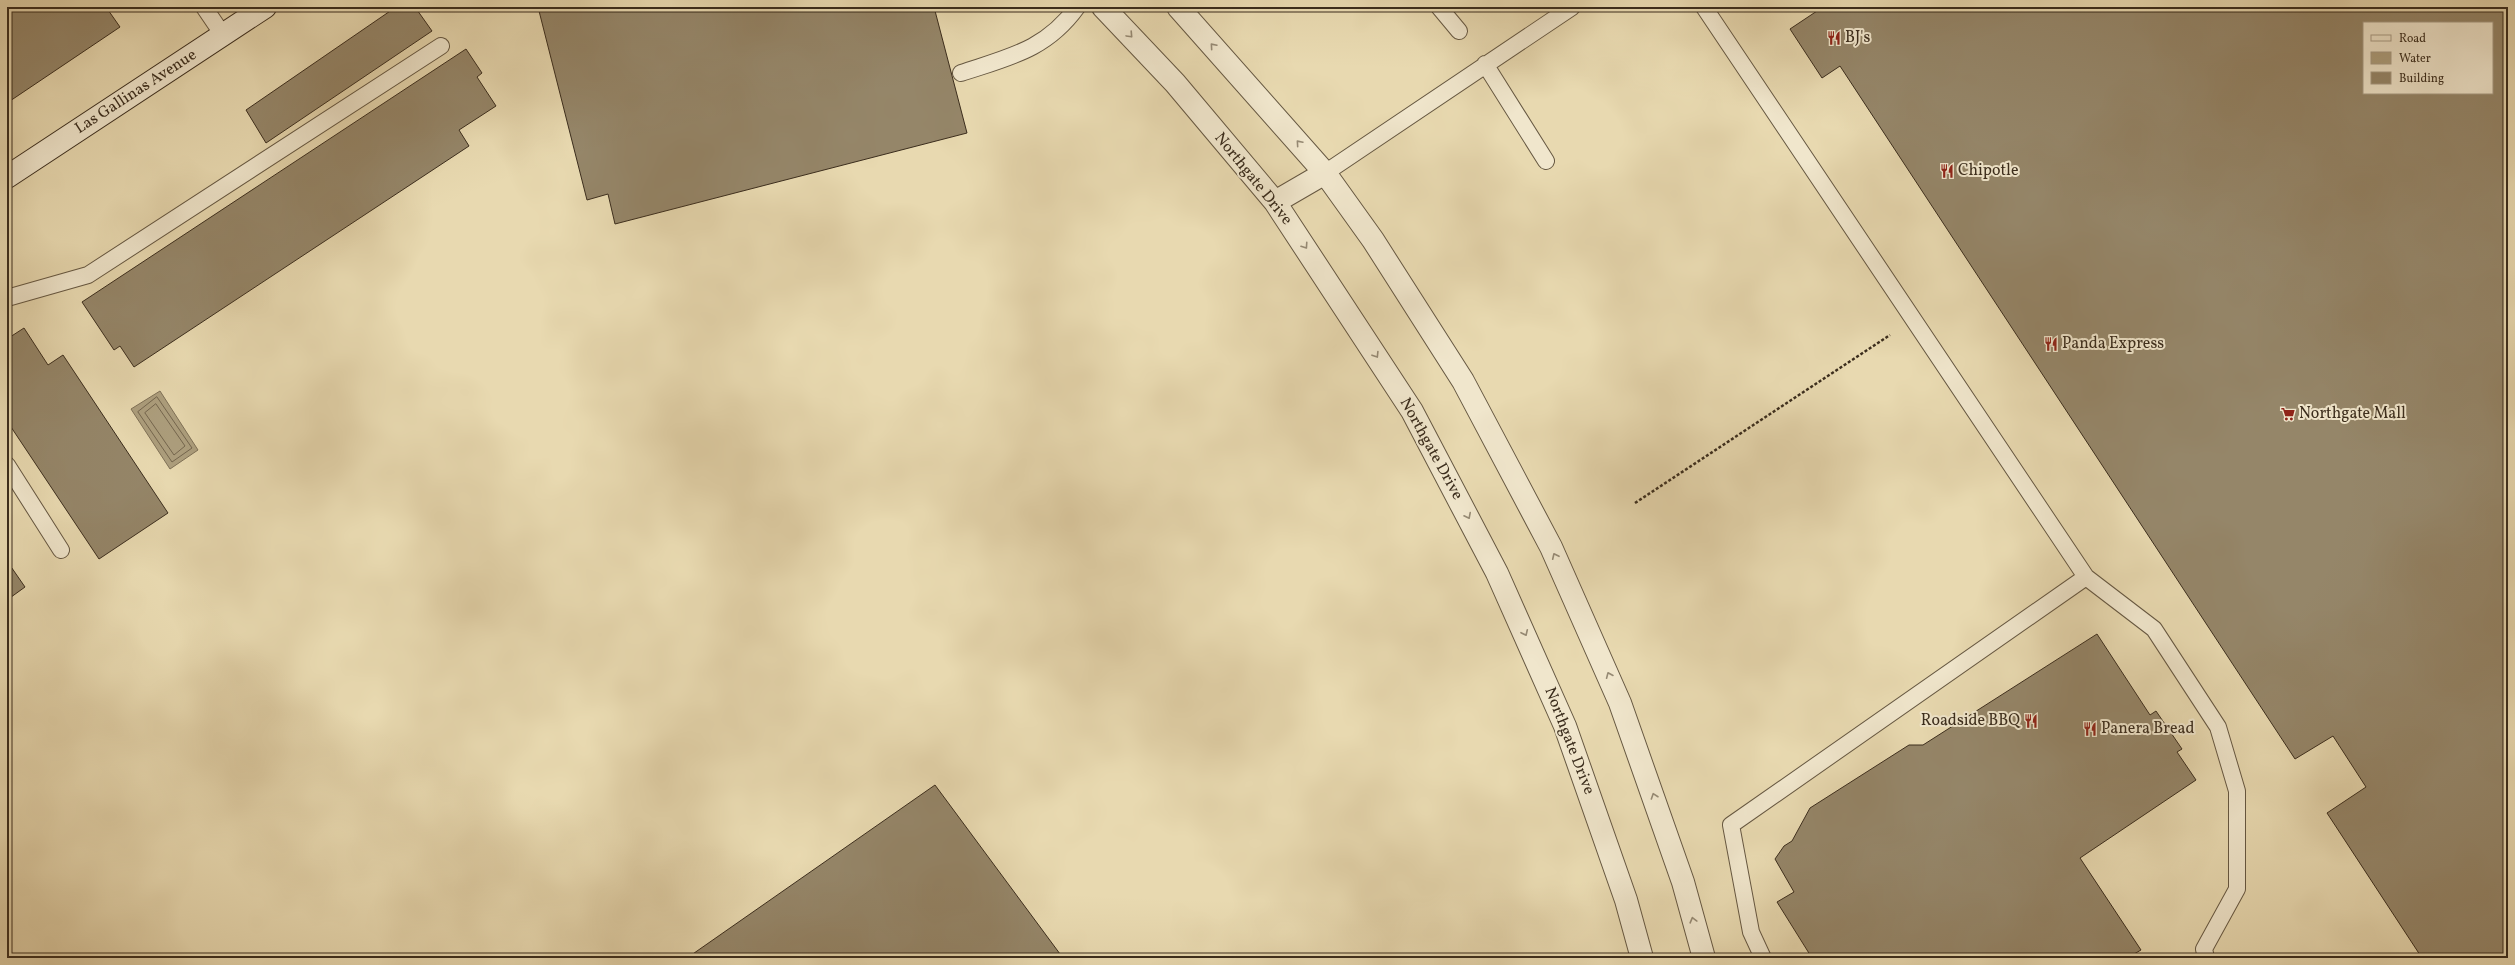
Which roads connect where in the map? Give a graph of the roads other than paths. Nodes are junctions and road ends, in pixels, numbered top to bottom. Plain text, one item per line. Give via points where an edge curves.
1 (204, 7) edge
2 (265, 7) edge
3 (1077, 7) edge
4 (1103, 7) edge
5 (1178, 7) edge
6 (1440, 7) edge
7 (1572, 7) edge
8 (1704, 7) edge
9 (1459, 31) dead end
10 (222, 35) junction
11 (441, 46) dead end
12 (1485, 64) junction
13 (961, 73) dead end
14 (1546, 161) dead end
15 (1325, 172) junction
16 (7, 177) edge
17 (1275, 202) junction
18 (7, 298) edge
19 (7, 465) edge
20 (61, 550) dead end
21 (2086, 577) junction
22 (1642, 958) edge
23 (1704, 958) edge
24 (1763, 958) edge
25 (2206, 958) edge

1 - 10 lane
2 - 10 street, Las Gallinas Avenue
3 - 13 lane via 1061,28 1024,52
4 -> 17 street, Northgate Drive via 1175,83
15 -> 5 street
6 - 9 lane
7 - 12 lane
8 - 21 lane
10 - 16 street, Las Gallinas Avenue
11 - 18 lane via 88,276
12 - 14 lane
12 - 15 lane
15 - 17 street
23 -> 15 street via 1683,882 1620,703 1551,547 1463,381
17 -> 22 street, Northgate Drive via 1412,411 1497,573 1565,726 1626,900
19 - 20 lane
21 - 24 lane via 1731,825 1751,932
21 - 25 lane via 2154,629 2218,727 2237,791 2237,889 2204,949

